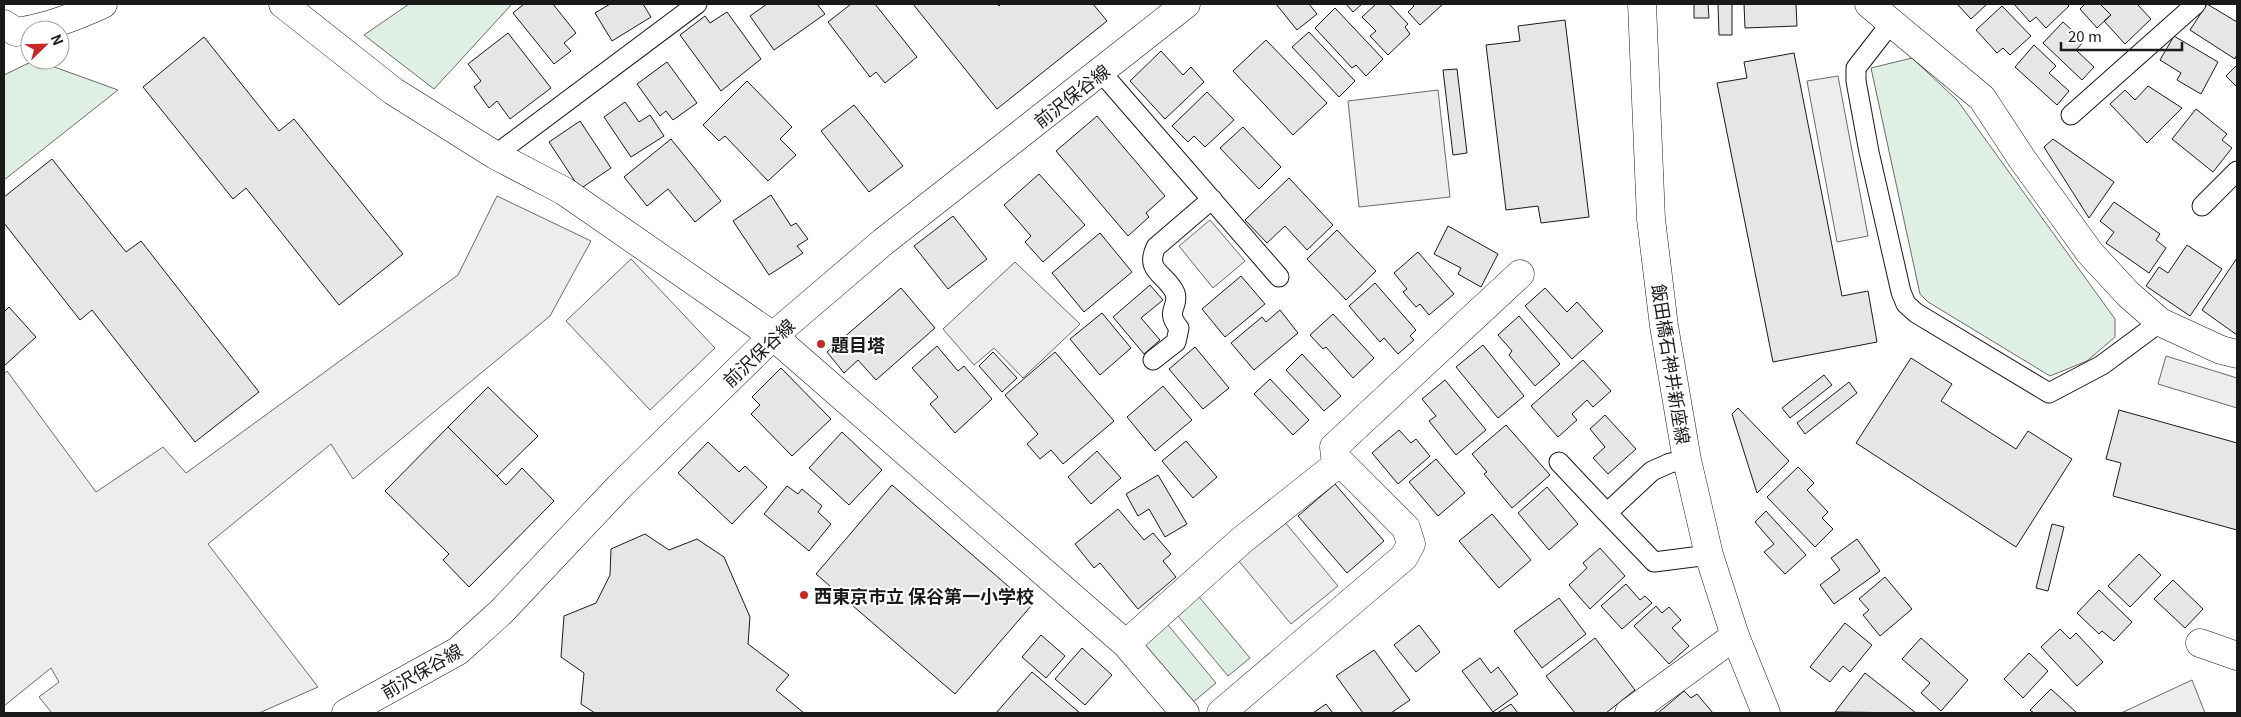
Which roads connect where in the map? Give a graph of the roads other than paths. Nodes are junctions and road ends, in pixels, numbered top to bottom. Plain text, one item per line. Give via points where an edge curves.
1 (102, 4) edge
2 (283, 4) edge
3 (697, 4) edge
4 (1186, 4) edge
5 (1642, 4) edge
6 (1869, 4) edge
7 (2196, 4) edge
8 (1891, 23) junction
9 (4, 24) edge
10 (1101, 72) junction
11 (2071, 115) dead end
12 (495, 155) junction
13 (2237, 171) edge
14 (1212, 199) junction
15 (2202, 206) dead end
16 (1520, 274) dead end
17 (1279, 278) dead end
18 (2160, 322) junction
19 (774, 336) junction
20 (2237, 354) edge
21 (1154, 360) dead end
22 (1687, 460) junction
23 (1340, 462) junction
24 (1559, 462) dead end
25 (1607, 513) junction
26 (1710, 556) junction
27 (1736, 636) junction
28 (2200, 643) dead end
29 (1126, 644) junction
30 (2237, 656) edge
31 (346, 713) edge
32 (1185, 713) edge
33 (1221, 713) edge
34 (1629, 713) edge
35 (1766, 713) edge

1 - 9 street via 73,18 26,31 16,32
2 - 12 street via 393,91
3 - 12 lane
4 - 10 street, 前沢保谷線
5 - 22 street, 飯田橋石神井新座線 via 1652,219 1664,326
6 - 8 street
7 - 11 lane
8 - 18 street via 1982,98 2090,253 2128,294
8 - 18 lane via 1856,68 1856,81 1869,152 1906,304 2049,393 2102,365
10 - 14 lane
10 - 19 street, 前沢保谷線 via 884,242
12 - 19 street via 564,190
13 - 15 lane
14 - 17 lane
14 - 21 lane via 1156,246 1152,256 1154,267 1175,292 1172,317 1179,328 1176,342
16 - 23 street via 1339,441 1334,447
18 - 20 street
19 - 29 street
19 - 31 street, 前沢保谷線 via 619,487 502,611 458,651
22 - 25 lane via 1652,471
22 - 26 street, 飯田橋石神井新座線
23 - 29 street via 1242,540
23 - 33 street via 1406,528 1411,544 1404,557
24 - 25 lane
25 - 26 lane via 1654,562
26 - 27 street, 飯田橋石神井新座線
27 - 34 street
27 - 35 street, 飯田橋石神井新座線
28 - 30 street
29 - 32 street

